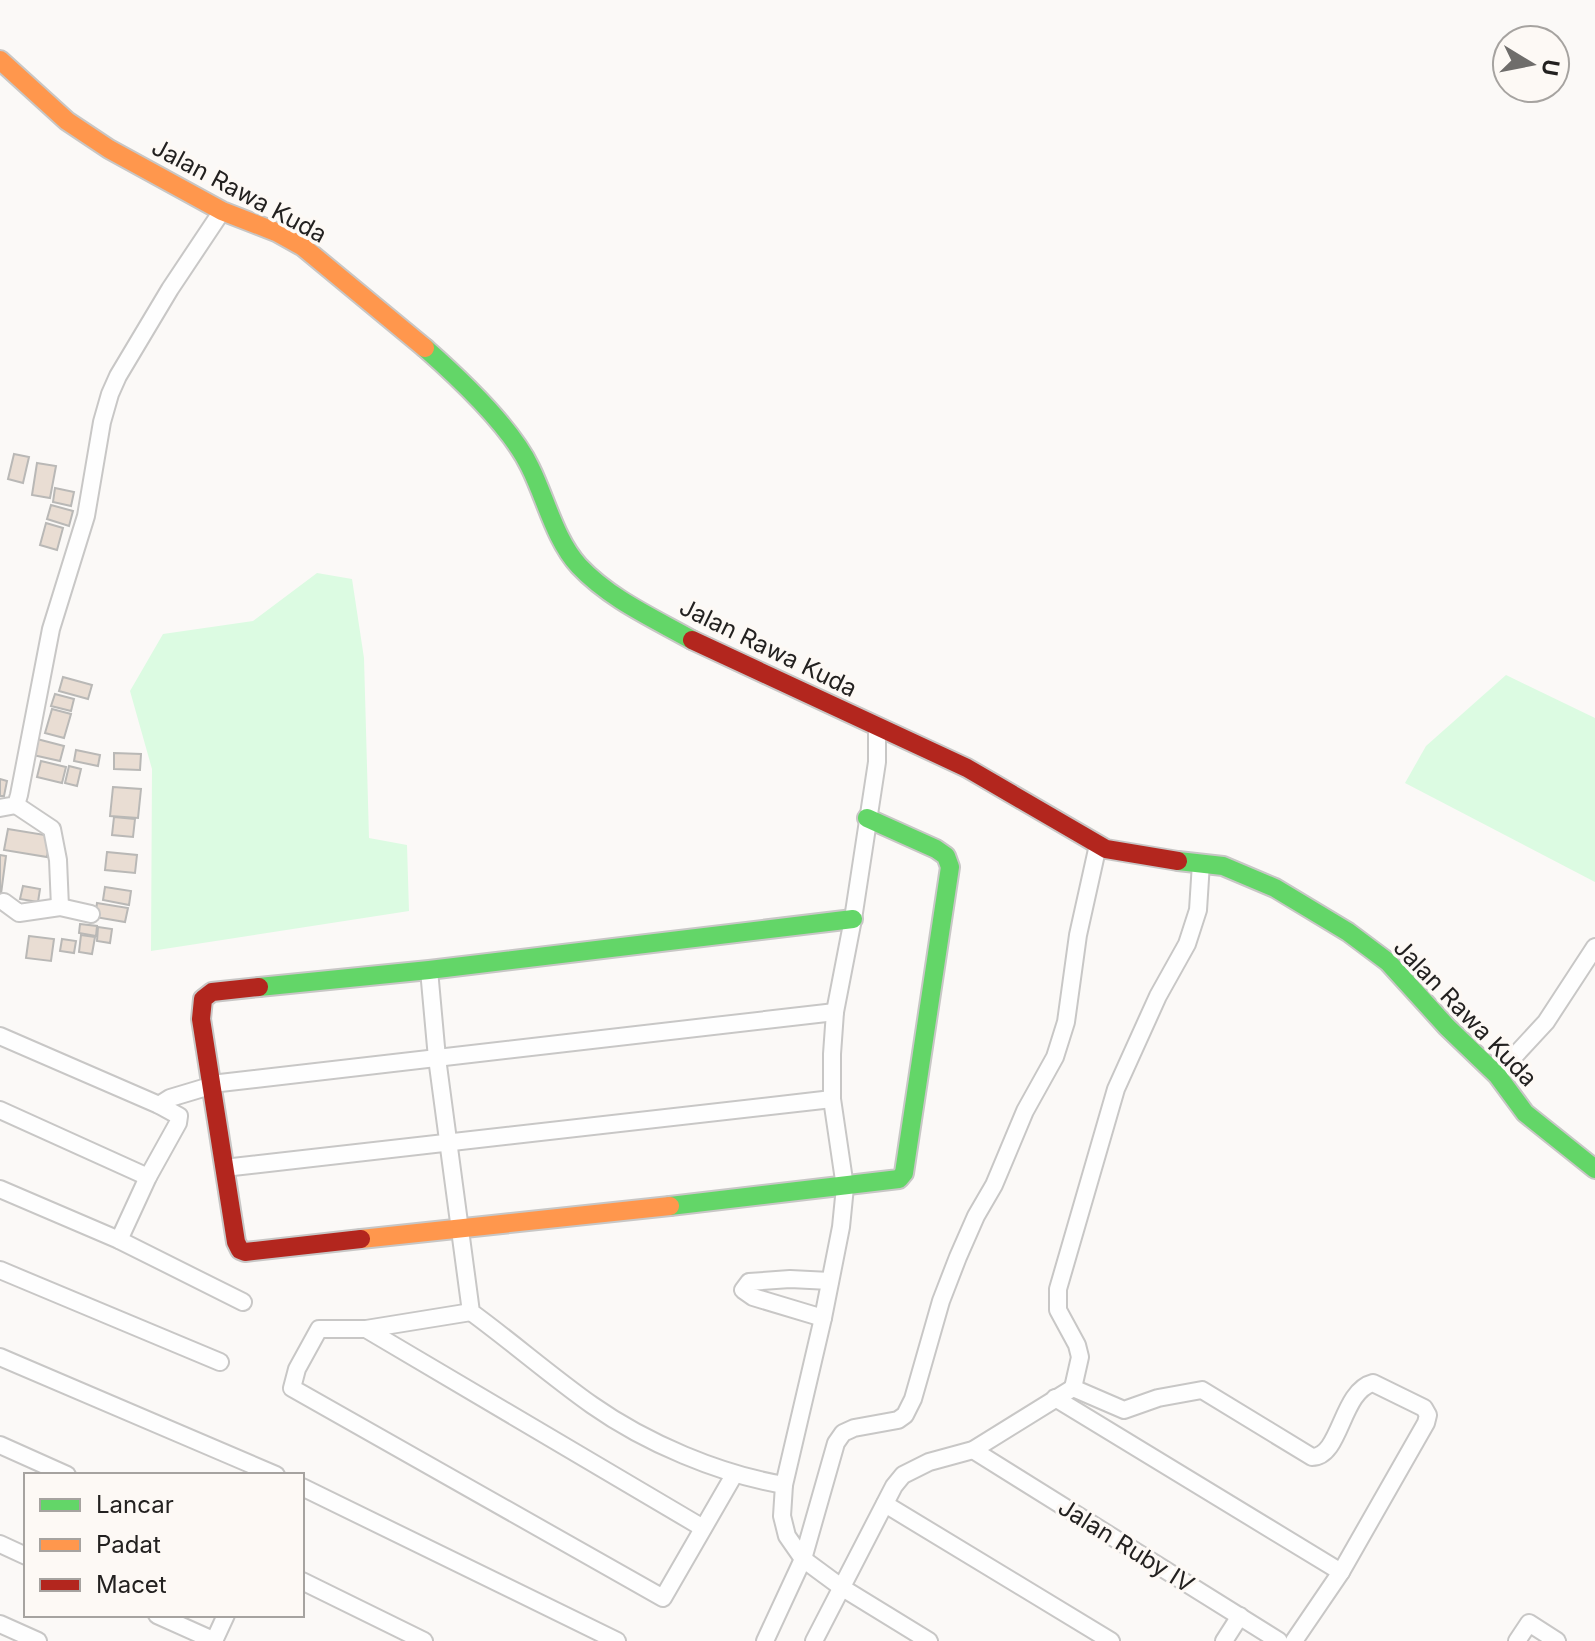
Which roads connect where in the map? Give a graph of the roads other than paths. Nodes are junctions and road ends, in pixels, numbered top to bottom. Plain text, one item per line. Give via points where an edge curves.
1 (0, 60) edge
2 (222, 211) junction
3 (877, 728) junction
4 (8, 806) edge
5 (867, 818) junction
6 (1098, 845) junction
7 (1201, 863) junction
8 (4, 902) dead end
9 (60, 907) junction
10 (91, 914) dead end
11 (853, 919) junction
12 (1595, 947) edge
13 (429, 970) junction
14 (835, 1012) junction
15 (0, 1036) edge
16 (437, 1058) junction
17 (1497, 1075) junction
18 (210, 1085) junction
19 (832, 1099) junction
20 (159, 1105) junction
21 (0, 1110) edge
22 (450, 1143) junction
23 (224, 1168) junction
24 (1595, 1169) edge
25 (148, 1177) junction
26 (845, 1187) junction
27 (0, 1189) edge
28 (459, 1229) junction
29 (119, 1240) junction
30 (0, 1270) edge
31 (830, 1281) junction
32 (243, 1302) dead end
33 (471, 1312) junction
34 (823, 1318) junction
35 (366, 1329) junction
36 (0, 1357) edge
37 (220, 1362) dead end
38 (1073, 1388) junction
39 (1055, 1398) junction
40 (0, 1445) edge
41 (973, 1450) junction
42 (63, 1473) edge
43 (271, 1473) edge
44 (734, 1475) junction
45 (784, 1485) junction
46 (304, 1488) edge
47 (885, 1504) junction
48 (703, 1528) junction
49 (0, 1544) edge
50 (24, 1555) edge
51 (803, 1559) junction
52 (1341, 1572) junction
53 (304, 1582) edge
54 (841, 1587) junction
55 (1240, 1616) junction
56 (161, 1617) edge
57 (225, 1617) edge
58 (0, 1624) edge
59 (38, 1641) edge
60 (214, 1641) edge
61 (424, 1641) edge
62 (617, 1641) edge
63 (765, 1641) edge
64 (814, 1641) edge
65 (929, 1641) edge
66 (1111, 1641) edge
67 (1224, 1641) edge
68 (1279, 1641) edge
69 (1294, 1641) edge
70 (1517, 1641) edge
71 (1557, 1641) edge

1 - 2 street, Jalan Rawa Kuda via 84,133
2 - 3 street, Jalan Rawa Kuda via 303,247 429,352 499,421 529,464 566,549 615,597 699,644
2 - 4 street via 110,394 86,516 51,629
3 - 5 street
3 - 6 street, Jalan Rawa Kuda via 967,768
4 - 9 street via 52,829
5 - 11 street
5 - 26 street via 945,855 950,872 906,1167 899,1179
6 - 7 street, Jalan Rawa Kuda
6 - 51 street via 1055,1057 958,1257 905,1415 843,1433
7 - 17 street, Jalan Rawa Kuda via 1223,866 1275,888 1348,932 1388,962
7 - 38 street via 1191,932 1116,1089 1058,1289 1058,1310 1080,1357
8 - 9 street via 19,913
9 - 10 street
11 - 13 street
11 - 14 street
12 - 17 street via 1546,1022
13 - 16 street
13 - 18 street via 212,992 203,999 201,1019
14 - 16 street
14 - 19 street
15 - 20 street
16 - 18 street
16 - 22 street
17 - 24 street, Jalan Rawa Kuda via 1525,1113
18 - 20 street
18 - 23 street
19 - 22 street
19 - 26 street
20 - 25 street via 179,1116 178,1123
21 - 25 street
22 - 23 street
22 - 28 street
23 - 28 street via 236,1242 245,1252
25 - 29 street
26 - 28 street
26 - 31 street
27 - 29 street
28 - 33 street
29 - 32 street
30 - 37 street
31 - 34 street
31 - 34 street via 749,1282 743,1290
33 - 35 street
33 - 44 street via 614,1419
34 - 45 street
35 - 48 street
35 - 48 street via 319,1329 292,1388 658,1597 667,1595
36 - 43 street
38 - 39 street
38 - 52 street via 1124,1410 1202,1390 1312,1457 1324,1454 1362,1386 1373,1383 1424,1408 1426,1423
39 - 41 street
39 - 52 street
40 - 42 street
41 - 47 street via 903,1475
41 - 55 street, Jalan Ruby IV
44 - 45 street
44 - 48 street
45 - 51 street via 784,1527
46 - 62 street
47 - 54 street
47 - 66 street
49 - 50 street
51 - 54 street
51 - 63 street
52 - 69 street
53 - 61 street
54 - 64 street
54 - 65 street
55 - 67 street
55 - 68 street, Jalan Ruby IV
56 - 60 street
57 - 60 street
58 - 59 street
70 - 71 street via 1529,1623

